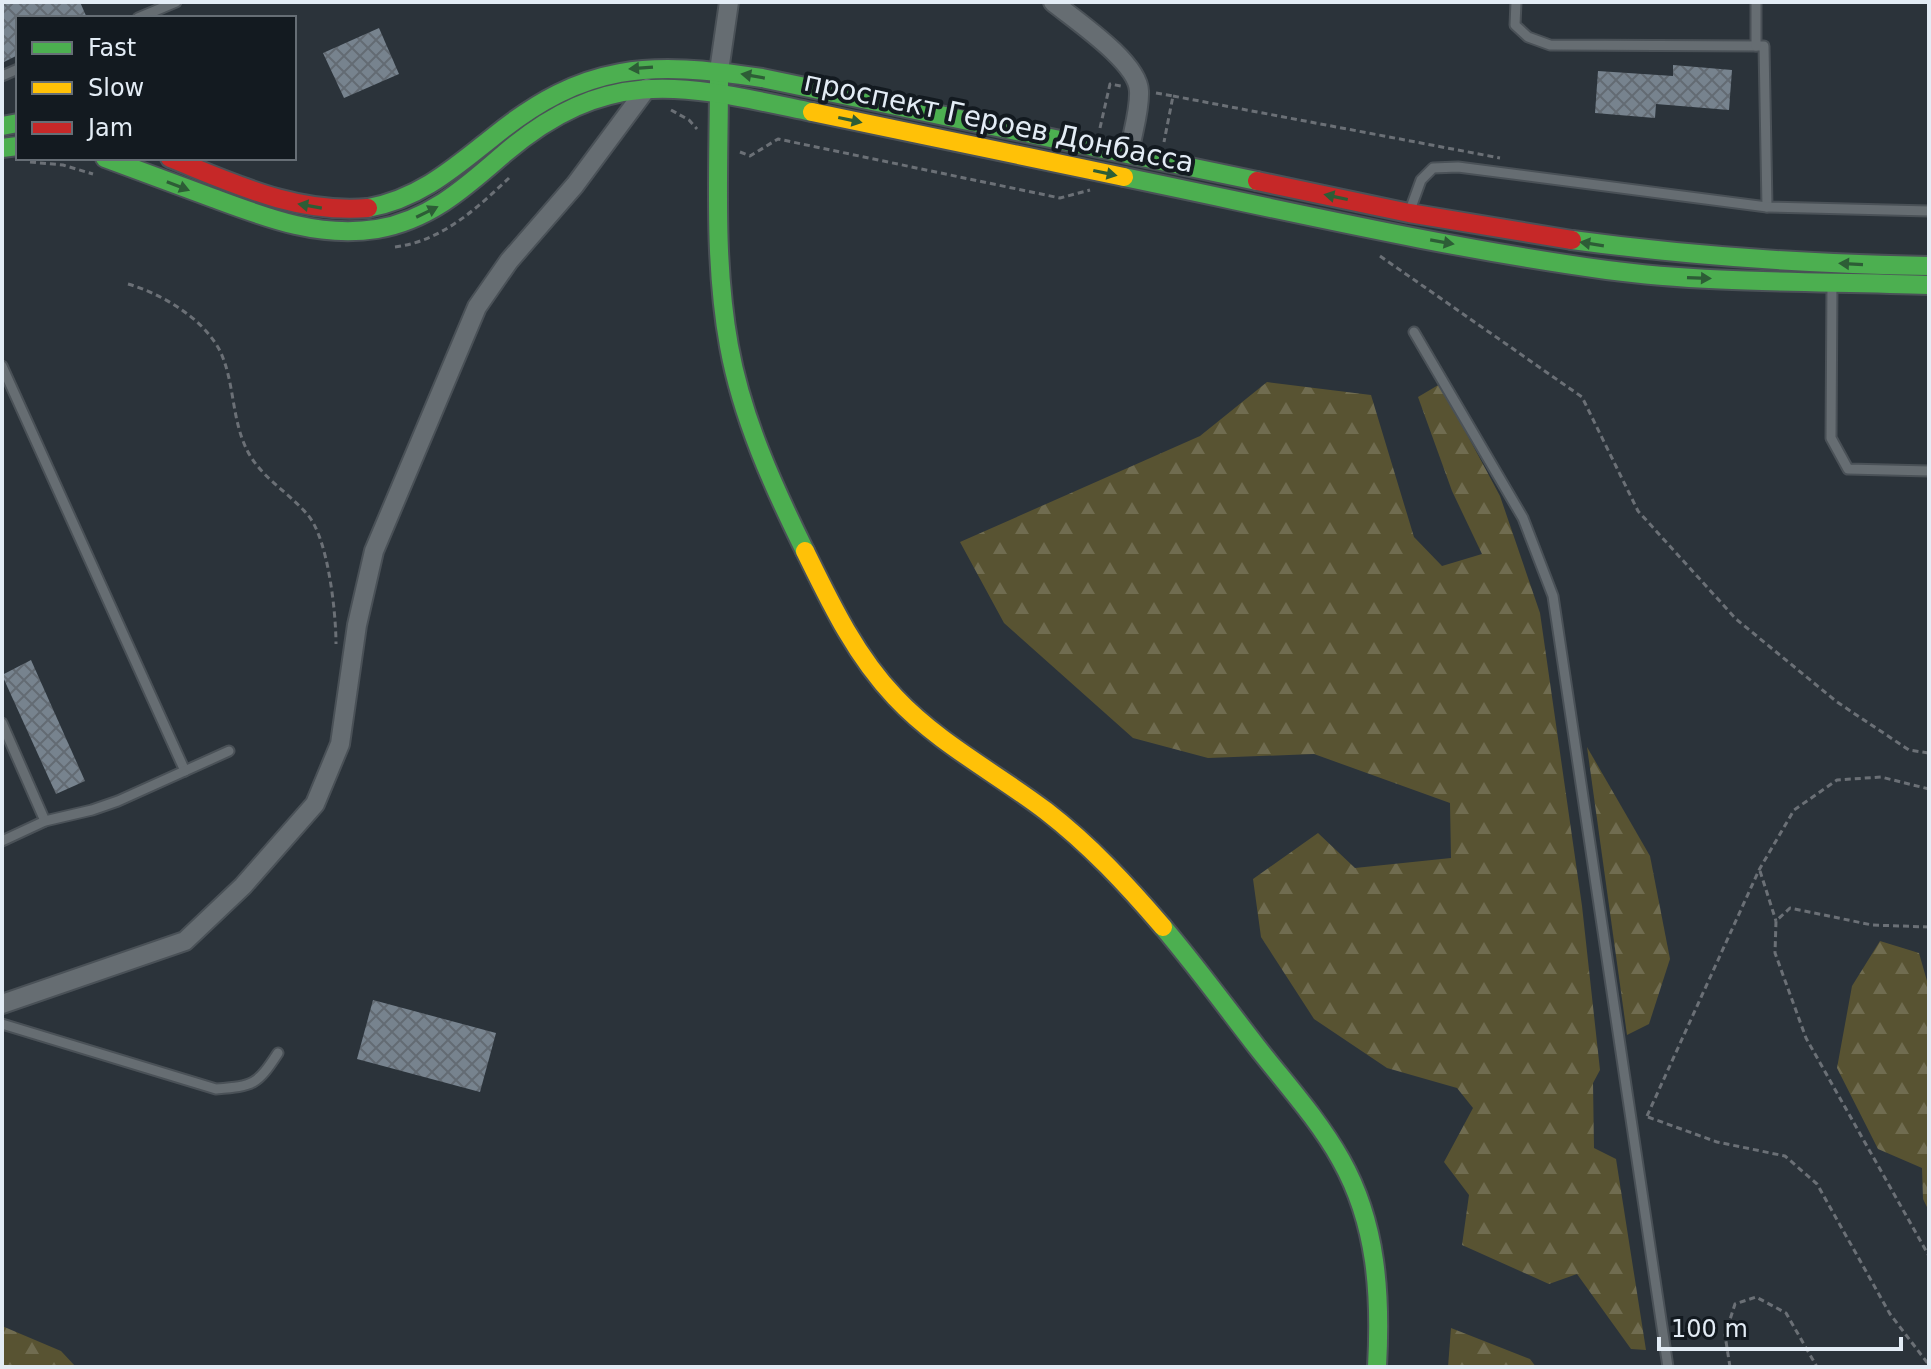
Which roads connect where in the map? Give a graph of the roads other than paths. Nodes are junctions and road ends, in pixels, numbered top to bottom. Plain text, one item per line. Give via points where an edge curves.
1 (176, 2) edge
2 (729, 2) edge
3 (1053, 2) edge
4 (1516, 2) edge
5 (1756, 2) edge
6 (143, 16) edge
7 (1756, 46) junction
8 (719, 71) junction
9 (647, 88) junction
10 (719, 93) junction
11 (1129, 154) junction
12 (110, 160) edge
13 (175, 160) edge
14 (1767, 207) junction
15 (1929, 211) edge
16 (1409, 213) junction
17 (1929, 266) edge
18 (1832, 283) junction
19 (1929, 285) edge
20 (1414, 332) dead end
21 (2, 366) edge
22 (1929, 471) edge
23 (2, 723) edge
24 (229, 751) dead end
25 (185, 771) junction
26 (45, 821) junction
27 (2, 841) edge
28 (2, 1004) edge
29 (2, 1024) edge
30 (278, 1053) dead end
31 (1377, 1367) edge
32 (1668, 1367) edge

1 - 6 lane
2 - 8 street
3 - 11 street via 1117,55 1140,89
4 - 7 lane via 1515,25 1550,45
5 - 7 lane
7 - 14 lane via 1764,46
8 - 10 street
11 -> 8 street, проспект Героев Донбасса
8 -> 13 street, проспект Героев Донбасса via 652,67 586,79 516,117 425,190 368,209 300,205
9 - 10 street, проспект Героев Донбасса
12 -> 9 street, проспект Героев Донбасса via 283,224 344,233 378,229 438,207 559,113 611,93
9 - 28 street via 477,307 374,551 340,744 315,804 243,886 185,941
10 -> 18 street, проспект Героев Донбасса via 1425,239 1607,270
10 - 31 street via 720,265 731,357 756,444 820,583 874,672 899,701 958,751 1066,827 1133,890 1310,1114 1341,1160 1368,1226 1378,1291
16 -> 11 street, проспект Героев Донбасса
14 - 15 lane
14 - 16 lane via 1458,167 1433,168 1421,180
17 -> 16 street, проспект Героев Донбасса via 1668,253
18 - 19 street, проспект Героев Донбасса
18 - 22 lane via 1831,438 1848,469
20 - 32 lane via 1523,518 1553,596
21 - 25 lane
23 - 26 lane
24 - 25 lane
25 - 26 lane via 92,810
26 - 27 lane
29 - 30 lane via 216,1089 260,1080

